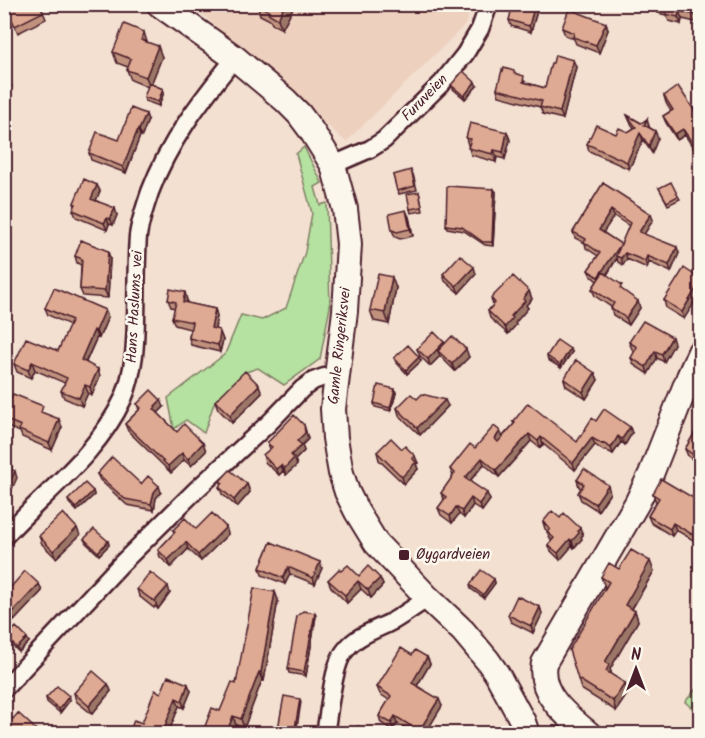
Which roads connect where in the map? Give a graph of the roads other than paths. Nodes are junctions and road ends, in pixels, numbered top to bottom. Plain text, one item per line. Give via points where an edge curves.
1 (159, 4) edge
2 (489, 4) edge
3 (235, 58) junction
4 (333, 165) junction
5 (700, 352) edge
6 (336, 378) junction
7 (4, 537) edge
8 (428, 597) junction
9 (4, 689) edge
10 (514, 708) junction
11 (325, 734) edge
12 (515, 734) edge
13 (527, 734) edge
14 (589, 734) edge

1 - 3 main road, Gamle Ringeriksvei
2 - 4 street, Furuveien via 480,29 442,83 384,140
3 - 4 main road, Gamle Ringeriksvei via 299,114
3 - 7 street, Hans Haslums vei via 200,101 171,146 143,213 138,234 135,342 124,397 92,448
4 - 6 main road, Gamle Ringeriksvei via 345,209 349,244
5 - 14 main road via 638,503 544,663 544,684 550,695
6 - 8 main road, Gamle Ringeriksvei via 335,438 347,492 376,543
6 - 9 street via 324,377 302,388 121,564
8 - 10 main road, Gamle Ringeriksvei via 475,645 497,674
8 - 11 street via 354,640 346,649 336,671
10 - 12 main road, Gamle Ringeriksvei
10 - 13 main road, Gamle Ringeriksvei

